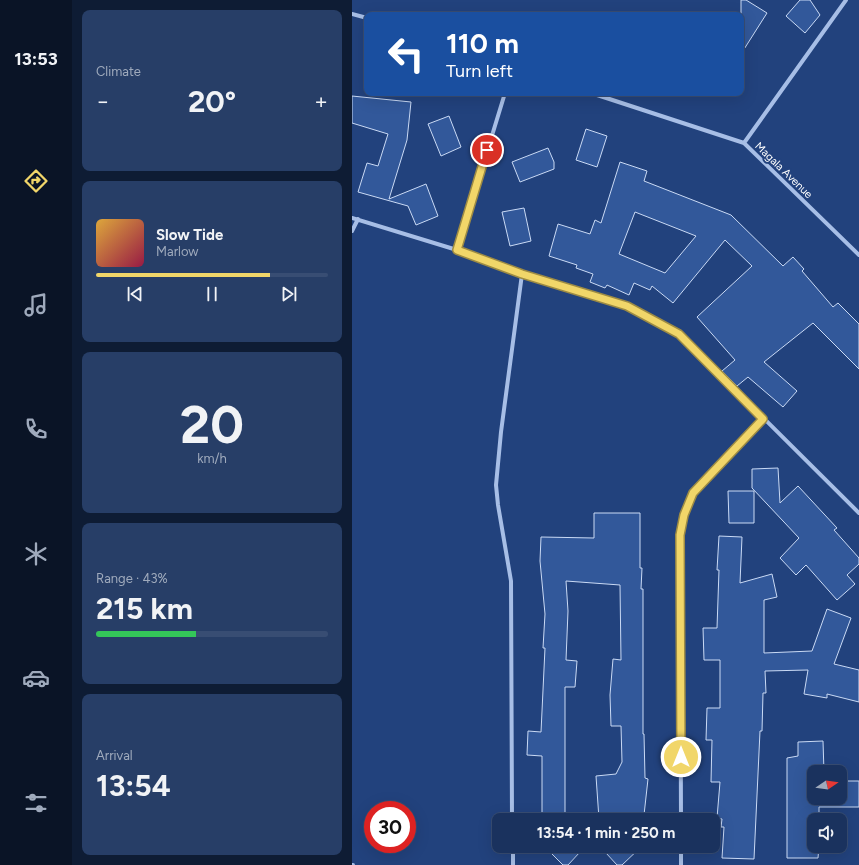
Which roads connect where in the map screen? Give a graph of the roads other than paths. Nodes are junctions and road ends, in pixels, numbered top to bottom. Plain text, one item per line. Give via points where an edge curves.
1 (846, 0) edge
2 (352, 14) edge
3 (364, 17) edge
4 (504, 96) edge
5 (600, 96) edge
6 (744, 143) junction
7 (352, 218) edge
8 (358, 219) junction
9 (352, 231) edge
10 (457, 250) junction
11 (859, 255) edge
12 (522, 274) junction
13 (763, 419) junction
14 (859, 513) edge
15 (512, 813) edge
16 (681, 813) edge
17 (513, 853) edge
18 (681, 853) edge
19 (513, 865) edge
20 (681, 865) edge

1 - 6 street
2 - 3 street
4 - 10 street
5 - 6 street, Magala Avenue
6 - 11 street, Magala Avenue
7 - 8 street
8 - 9 street
8 - 10 street
10 - 12 street
12 - 13 street via 627,306 679,334
12 - 15 street via 496,485 511,581
13 - 14 street
13 - 16 street via 693,493 684,515 680,535
17 - 19 street
18 - 20 street

